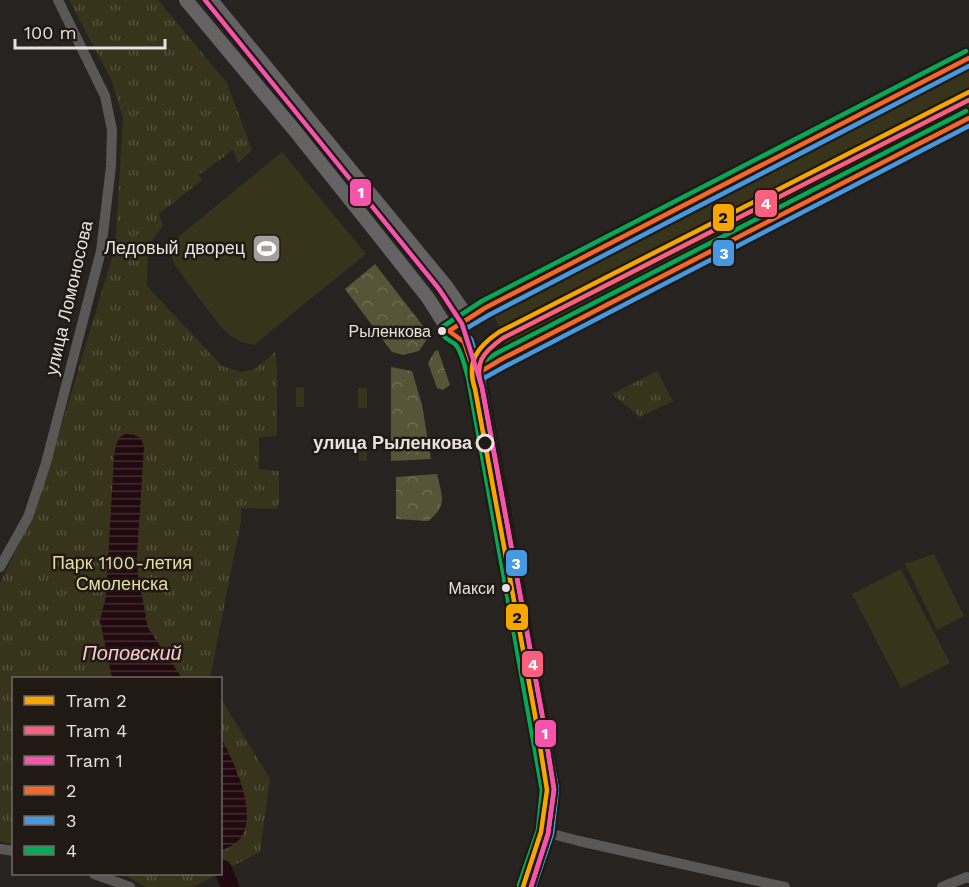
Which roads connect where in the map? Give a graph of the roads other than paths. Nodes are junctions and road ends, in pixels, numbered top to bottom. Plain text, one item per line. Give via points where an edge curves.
1 (58, 0) edge
2 (186, 0) edge
3 (211, 0) edge
4 (969, 58) edge
5 (969, 118) edge
6 (469, 319) junction
7 (449, 331) junction
8 (464, 342) junction
9 (475, 375) junction
10 (0, 567) edge
11 (545, 832) junction
12 (99, 875) edge
13 (969, 878) edge
14 (130, 887) edge
15 (526, 887) edge
16 (785, 887) edge
17 (942, 887) edge

1 - 10 street, улица Ломоносова via 105,96 112,130 111,166 101,251 46,463 28,517
2 - 7 main road via 386,245
3 - 6 main road
4 - 6 main road
5 - 9 main road
6 - 7 main road
6 - 8 main road
7 - 8 main road
8 - 9 main road
9 - 11 main road via 550,790
11 - 15 main road
11 - 16 street
12 - 14 street
13 - 17 street

